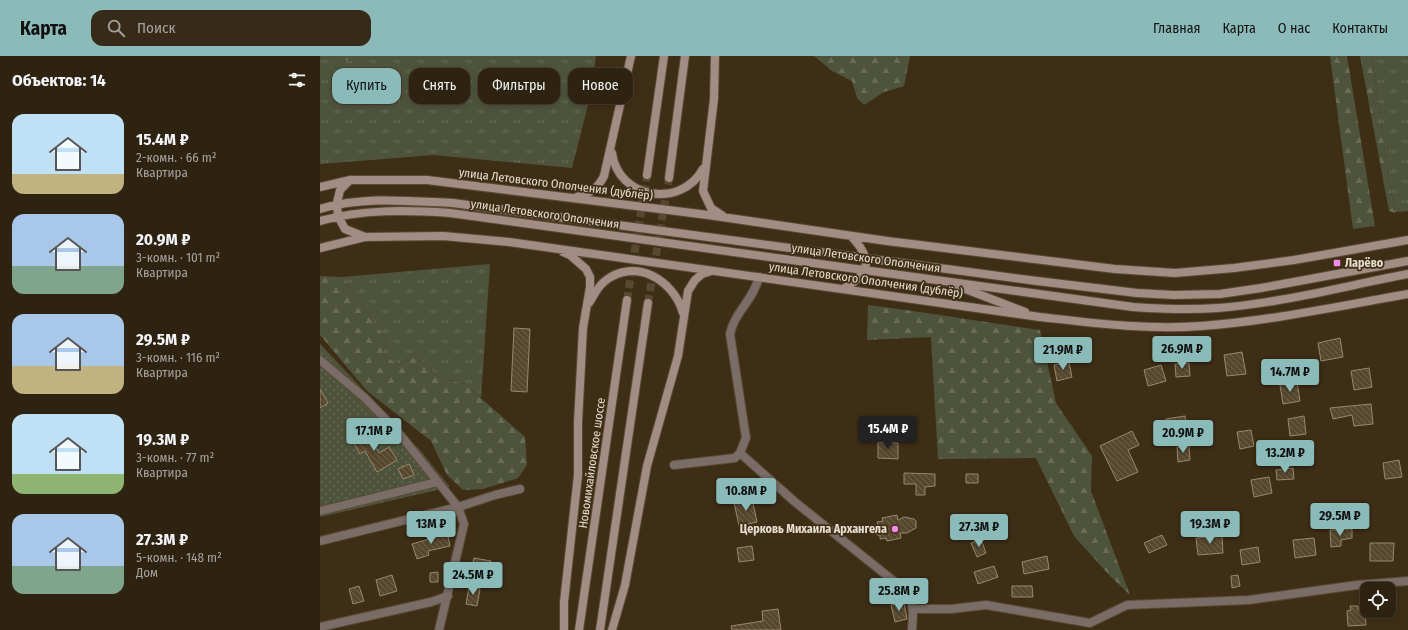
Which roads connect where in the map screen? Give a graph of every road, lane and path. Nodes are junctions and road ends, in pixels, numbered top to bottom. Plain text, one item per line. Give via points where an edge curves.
1 (630, 56) edge
2 (664, 56) edge
3 (685, 56) edge
4 (715, 56) edge
5 (611, 145) junction
6 (706, 166) junction
7 (646, 175) tunnel mouth
8 (669, 178) tunnel mouth
9 (350, 180) junction
10 (320, 187) edge
11 (567, 197) junction
12 (337, 204) junction
13 (320, 209) edge
14 (338, 216) junction
15 (728, 218) junction
16 (320, 221) edge
17 (851, 236) junction
18 (365, 237) junction
19 (1408, 240) edge
20 (320, 248) edge
21 (555, 248) junction
22 (865, 258) junction
23 (1408, 261) edge
24 (865, 270) junction
25 (714, 271) junction
26 (1408, 274) edge
27 (759, 277) junction
28 (941, 280) junction
29 (842, 289) junction
30 (1408, 294) edge
31 (627, 300) tunnel mouth
32 (648, 303) tunnel mouth
33 (587, 306) junction
34 (683, 316) junction
35 (1040, 317) junction
36 (321, 362) edge
37 (740, 453) junction
38 (674, 465) dead end
39 (437, 482) junction
40 (520, 489) dead end
41 (458, 507) junction
42 (320, 511) edge
43 (320, 541) edge
44 (1408, 581) edge
45 (448, 596) junction
46 (913, 609) junction
47 (320, 627) edge
48 (439, 630) edge
49 (564, 630) edge
50 (579, 630) edge
51 (600, 630) edge
52 (612, 630) edge
53 (912, 630) edge

1 - 5 street
2 - 7 street
3 - 8 street
4 - 6 street via 714,99
5 - 6 street via 614,162 628,184 655,193 681,191 695,181
5 - 11 street via 601,183 588,194
6 - 15 street via 703,181 706,200 711,208
9 - 10 street, улица Летовского Ополчения (дублёр)
9 - 11 street, улица Летовского Ополчения (дублёр) via 427,180
9 - 12 street via 340,190
11 - 15 street, улица Летовского Ополчения (дублёр)
12 - 13 street, улица Летовского Ополчения
12 - 14 street
12 - 22 street, улица Летовского Ополчения via 378,200 453,203
14 - 16 street, улица Летовского Ополчения
14 - 18 street via 345,229
14 - 24 street, улица Летовского Ополчения via 403,210 450,213
15 - 17 street, улица Летовского Ополчения (дублёр)
17 - 19 street, улица Летовского Ополчения (дублёр) via 1175,273 1279,262
17 - 22 street via 863,249
18 - 20 street, улица Летовского Ополчения (дублёр)
18 - 21 street, улица Летовского Ополчения (дублёр) via 443,236
21 - 25 street, улица Летовского Ополчения (дублёр)
21 - 33 street via 570,255 586,269 590,282
22 - 23 street, улица Летовского Ополчения via 1037,282 1174,295 1220,294
22 - 24 street
24 - 28 street, улица Летовского Ополчения
24 - 29 street via 857,281
25 - 27 street, улица Летовского Ополчения (дублёр)
25 - 34 street via 702,274 691,285
26 - 28 street, улица Летовского Ополчения via 1263,302 1218,308 1172,309 1133,307
27 - 29 street, улица Летовского Ополчения (дублёр)
27 - 37 street via 756,290 732,322 730,334 746,438
28 - 35 street
29 - 35 street, улица Летовского Ополчения (дублёр)
30 - 35 street, улица Летовского Ополчения (дублёр) via 1242,322 1199,326 1112,325
31 - 50 street, Новомихайловское шоссе
32 - 51 street
33 - 34 street via 596,290 615,274 639,272 663,281 673,290 679,300
33 - 49 street via 581,360 578,475 564,602
34 - 52 street via 678,356 647,466 625,585
36 - 39 street via 365,398 398,432
37 - 38 street via 735,458
37 - 46 street via 795,502 905,590
39 - 41 street
39 - 42 street
40 - 41 street
41 - 43 street
41 - 45 street via 464,524
44 - 46 street via 1357,585 1249,600 1127,605 1090,623 986,605 952,609
45 - 47 street
45 - 48 street
46 - 53 street

